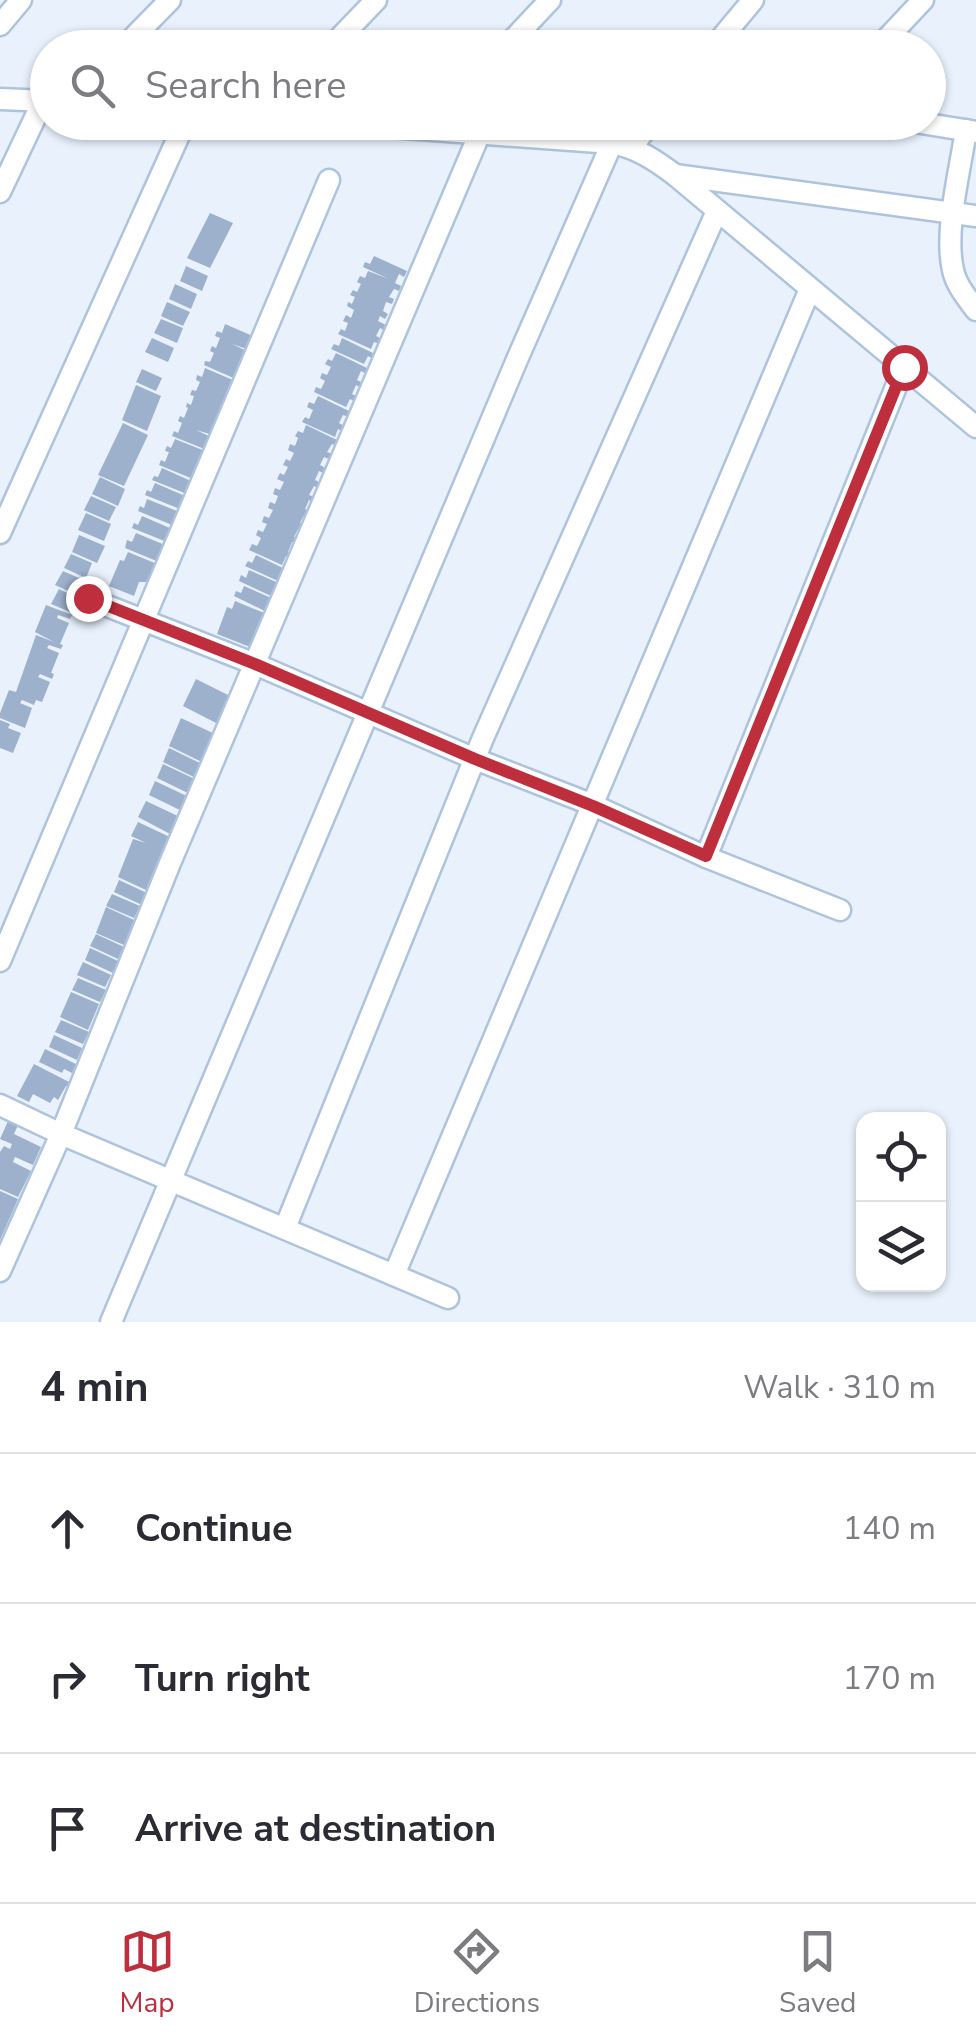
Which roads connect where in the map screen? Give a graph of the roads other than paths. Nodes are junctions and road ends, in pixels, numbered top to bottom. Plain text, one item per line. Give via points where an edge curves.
1 (21, 0) edge
2 (170, 0) edge
3 (376, 0) edge
4 (550, 0) edge
5 (753, 0) edge
6 (924, 0) edge
7 (0, 25) edge
8 (141, 30) edge
9 (347, 30) edge
10 (522, 30) edge
11 (728, 30) edge
12 (895, 30) edge
13 (0, 99) edge
14 (30, 100) edge
15 (946, 127) edge
16 (30, 131) edge
17 (971, 131) edge
18 (177, 140) edge
19 (477, 140) edge
20 (550, 140) edge
21 (629, 140) edge
22 (622, 145) junction
23 (674, 175) junction
24 (329, 180) dead end
25 (0, 192) edge
26 (717, 211) junction
27 (954, 213) junction
28 (976, 216) edge
29 (810, 289) junction
30 (976, 310) edge
31 (904, 367) junction
32 (976, 427) edge
33 (7, 502) edge
34 (0, 534) edge
35 (88, 598) dead end
36 (144, 619) junction
37 (255, 664) junction
38 (368, 712) junction
39 (475, 759) junction
40 (593, 806) junction
41 (706, 856) junction
42 (840, 910) dead end
43 (0, 961) edge
44 (0, 1105) edge
45 (61, 1134) junction
46 (172, 1180) junction
47 (285, 1228) junction
48 (0, 1272) edge
49 (394, 1275) junction
50 (448, 1298) dead end
51 (112, 1322) edge

1 - 7 street
2 - 8 street
3 - 9 street
4 - 10 street
5 - 11 street
6 - 12 street
13 - 14 street
15 - 17 street
16 - 25 street
17 - 27 street
18 - 33 street
19 - 37 street
20 - 22 street
21 - 22 street
22 - 23 street
22 - 38 street via 501,397
23 - 26 street
23 - 27 street
24 - 36 street
26 - 29 street
26 - 39 street
27 - 28 street
27 - 30 street via 953,273
29 - 31 street
29 - 40 street
31 - 32 street
31 - 41 street
33 - 34 street
35 - 36 street
36 - 37 street
36 - 43 street
37 - 38 street
37 - 45 street
38 - 39 street
38 - 46 street
39 - 40 street
39 - 47 street
40 - 41 street
40 - 49 street
41 - 42 street
44 - 45 street
45 - 46 street
45 - 48 street
46 - 47 street
46 - 51 street
47 - 49 street
49 - 50 street

